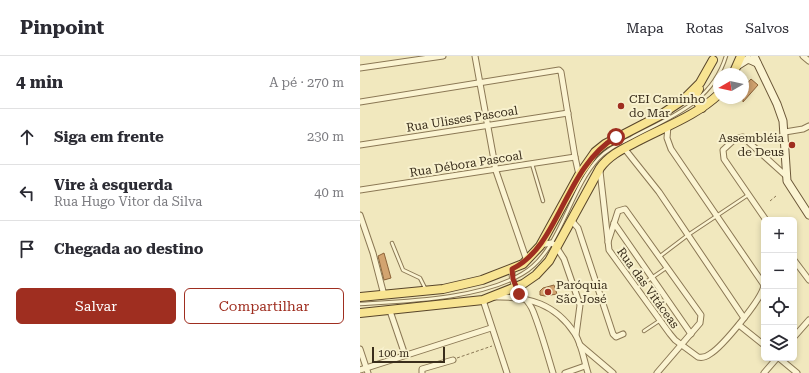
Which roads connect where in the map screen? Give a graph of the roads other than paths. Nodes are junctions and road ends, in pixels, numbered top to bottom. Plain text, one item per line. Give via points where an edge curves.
1 (443, 56) edge
2 (475, 56) edge
3 (726, 56) edge
4 (741, 56) edge
5 (804, 56) edge
6 (713, 58) edge
7 (755, 59) edge
8 (809, 61) edge
9 (360, 68) edge
10 (736, 68) edge
11 (737, 68) edge
12 (481, 82) junction
13 (713, 97) edge
14 (360, 102) edge
15 (699, 105) junction
16 (568, 113) junction
17 (488, 125) junction
18 (668, 126) junction
19 (809, 126) edge
20 (785, 132) junction
21 (360, 146) edge
22 (624, 148) junction
23 (574, 157) junction
24 (532, 164) junction
25 (577, 165) junction
26 (586, 166) junction
27 (600, 168) junction
28 (496, 170) junction
29 (785, 175) junction
30 (579, 176) junction
31 (360, 190) edge
32 (748, 195) junction
33 (543, 201) dead end
34 (360, 215) edge
35 (717, 215) junction
36 (809, 215) edge
37 (764, 217) edge
38 (571, 220) junction
39 (614, 223) junction
40 (688, 235) junction
41 (392, 242) dead end
42 (607, 244) junction
43 (554, 245) junction
44 (540, 246) junction
45 (659, 257) junction
46 (527, 261) junction
47 (797, 264) edge
48 (666, 268) junction
49 (512, 269) junction
50 (652, 278) junction
51 (513, 279) junction
52 (809, 280) edge
53 (516, 288) junction
54 (636, 289) junction
55 (426, 290) junction
56 (384, 295) junction
57 (360, 297) edge
58 (491, 298) junction
59 (526, 298) junction
60 (483, 300) junction
61 (360, 304) edge
62 (390, 311) junction
63 (360, 313) edge
64 (744, 318) junction
65 (809, 320) edge
66 (659, 321) junction
67 (739, 325) junction
68 (491, 328) junction
69 (644, 331) dead end
70 (623, 334) dead end
71 (691, 334) junction
72 (797, 334) edge
73 (576, 335) junction
74 (761, 343) edge
75 (579, 344) junction
76 (681, 345) junction
77 (360, 349) edge
78 (405, 355) junction
79 (453, 360) road end
80 (775, 361) edge
81 (782, 361) edge
82 (585, 366) junction
83 (360, 370) edge
84 (367, 370) edge
85 (422, 373) edge
86 (507, 373) edge
87 (553, 373) edge
88 (565, 373) edge
89 (588, 373) edge
90 (613, 373) edge
91 (657, 373) edge
92 (764, 373) edge
93 (797, 373) edge

1 - 9 street
2 - 12 street
3 - 15 lane
4 - 10 main road
5 - 8 street
6 - 15 main road via 708,75 694,96
6 - 26 main road via 700,83 684,100 605,144
7 - 11 street via 748,59
7 - 20 street via 781,114
12 - 14 street
12 - 16 street via 560,71
12 - 17 street
13 - 15 main road
15 - 18 main road
15 - 43 lane via 614,146 601,156 588,173
16 - 17 street, Rua Ulisses Pascoal
16 - 23 street
17 - 21 street, Rua Ulisses Pascoal
17 - 28 street
18 - 22 main road
18 - 35 street, Rua das Vitáceas via 667,138 671,149
19 - 20 street via 803,130
20 - 29 street
22 - 27 main road via 611,156
22 - 40 street via 642,168
23 - 24 street, Rua Débora Pascoal
23 - 25 street
24 - 28 street, Rua Débora Pascoal
24 - 33 lane
25 - 26 street
25 - 30 street
26 - 30 main road
27 - 38 main road
27 - 42 street, Rua das Vitáceas
28 - 31 street, Rua Débora Pascoal
28 - 46 street
29 - 32 street via 748,140 737,137 725,148 723,156
29 - 36 street via 790,189
30 - 44 main road
32 - 35 lane
32 - 37 street
34 - 56 street
35 - 40 lane
35 - 64 street, Rua das Vitáceas via 764,285
38 - 43 main road
38 - 70 street via 578,228 613,334
39 - 42 street
39 - 45 street via 618,211 625,208
39 - 50 street
40 - 45 lane
40 - 64 street
41 - 55 lane via 403,270 420,278
42 - 54 street, Rua das Vitáceas via 608,250
43 - 44 street
43 - 51 lane via 531,269
43 - 53 main road via 549,261 536,275
43 - 73 street via 564,259 580,305
44 - 46 main road
45 - 48 street
46 - 49 main road
47 - 52 street
48 - 50 lane
48 - 71 street via 699,312 702,320
49 - 51 street
49 - 55 main road via 482,280
50 - 54 lane
50 - 71 street
51 - 53 street
51 - 61 lane via 471,292
53 - 58 main road
53 - 59 street via 519,294
54 - 66 street, Rua das Vitáceas
55 - 56 main road
56 - 57 main road
58 - 59 street
58 - 60 main road
59 - 73 street via 552,308
59 - 87 street via 533,311
60 - 62 main road
60 - 68 street
62 - 63 main road
62 - 78 street
64 - 67 street, Rua das Vitáceas
65 - 72 street
66 - 69 lane
66 - 76 street, Rua das Vitáceas
67 - 74 street
67 - 76 street, Rua das Vitáceas via 713,353 703,357 695,355
68 - 78 street
68 - 86 street
71 - 76 street
73 - 75 street
75 - 82 street
75 - 90 street
76 - 91 street
77 - 84 street
78 - 84 street
79 - 85 street via 422,369
80 - 92 street
81 - 93 street
82 - 88 street
82 - 89 street
83 - 84 street

